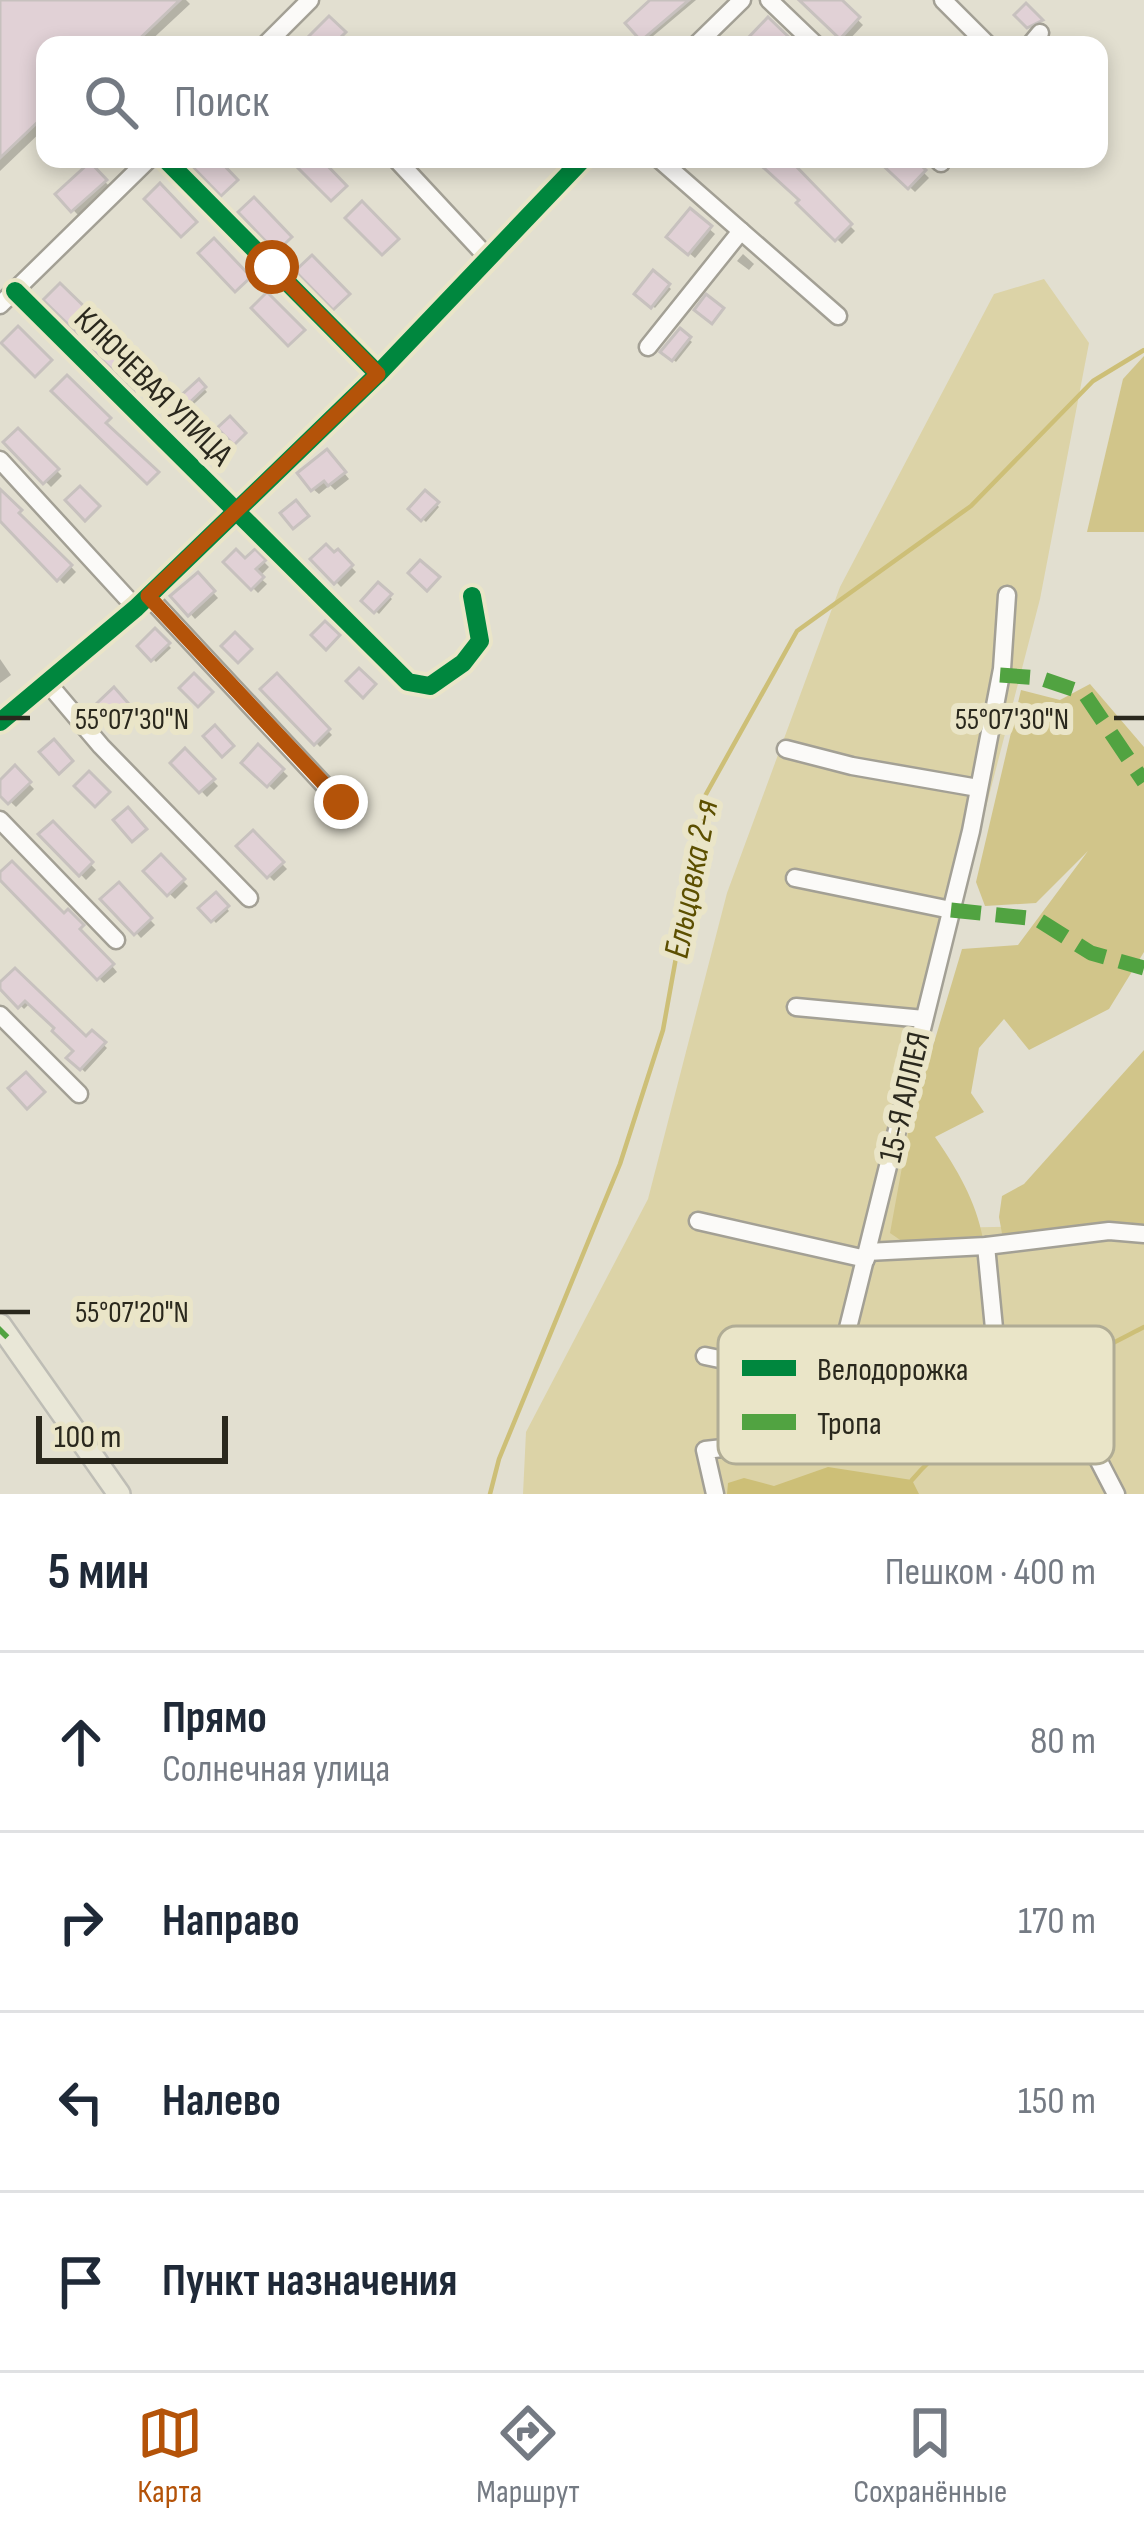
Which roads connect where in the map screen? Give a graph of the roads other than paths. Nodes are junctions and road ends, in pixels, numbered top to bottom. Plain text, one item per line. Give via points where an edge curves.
1 (310, 0) edge
2 (742, 0) edge
3 (769, 0) edge
4 (943, 0) edge
5 (280, 36) edge
6 (705, 36) edge
7 (807, 36) edge
8 (979, 36) edge
9 (140, 168) edge
10 (173, 168) edge
11 (404, 168) edge
12 (575, 168) edge
13 (669, 168) edge
14 (741, 231) junction
15 (489, 259) junction
16 (15, 291) junction
17 (0, 305) edge
18 (838, 316) dead end
19 (648, 347) dead end
20 (378, 374) junction
21 (0, 460) edge
22 (236, 511) junction
23 (1007, 595) dead end
24 (472, 596) dead end
25 (142, 602) junction
26 (46, 681) junction
27 (0, 722) edge
28 (786, 749) dead end
29 (978, 788) junction
30 (341, 802) dead end
31 (0, 820) edge
32 (795, 878) dead end
33 (249, 898) dead end
34 (951, 910) junction
35 (116, 940) dead end
36 (796, 1007) dead end
37 (0, 1015) edge
38 (924, 1019) junction
39 (79, 1094) dead end
40 (698, 1221) dead end
41 (1144, 1234) edge
42 (986, 1246) junction
43 (866, 1256) junction
44 (849, 1326) edge
45 (994, 1326) edge
46 (2, 1328) edge
47 (705, 1356) dead end
48 (718, 1359) edge
49 (718, 1449) edge
50 (1101, 1464) edge
51 (119, 1494) edge
52 (716, 1494) edge
53 (1117, 1494) edge

1 - 5 street
2 - 6 street
3 - 7 street
4 - 8 street
9 - 16 street
10 - 20 street
11 - 15 street
12 - 15 street
13 - 14 street
14 - 18 street
14 - 19 street
15 - 20 street
16 - 17 street
16 - 22 street, КЛЮЧЕВАЯ УЛИЦА
20 - 22 street
21 - 25 street
22 - 24 street, КЛЮЧЕВАЯ УЛИЦА via 408,682 430,686 480,641
22 - 25 street
23 - 29 street, 15-Я АЛЛЕЯ via 1002,669
25 - 26 street
25 - 30 street
26 - 27 street
26 - 33 street
28 - 29 street
29 - 34 street, 15-Я АЛЛЕЯ
31 - 35 street
32 - 34 street
34 - 38 street, 15-Я АЛЛЕЯ
36 - 38 street
37 - 39 street
38 - 43 street, 15-Я АЛЛЕЯ
40 - 43 street
41 - 42 street
42 - 43 street
42 - 45 street
43 - 44 street, 15-Я АЛЛЕЯ
46 - 51 main road
47 - 48 street
49 - 52 street, 15-Я АЛЛЕЯ via 705,1450
50 - 53 street

